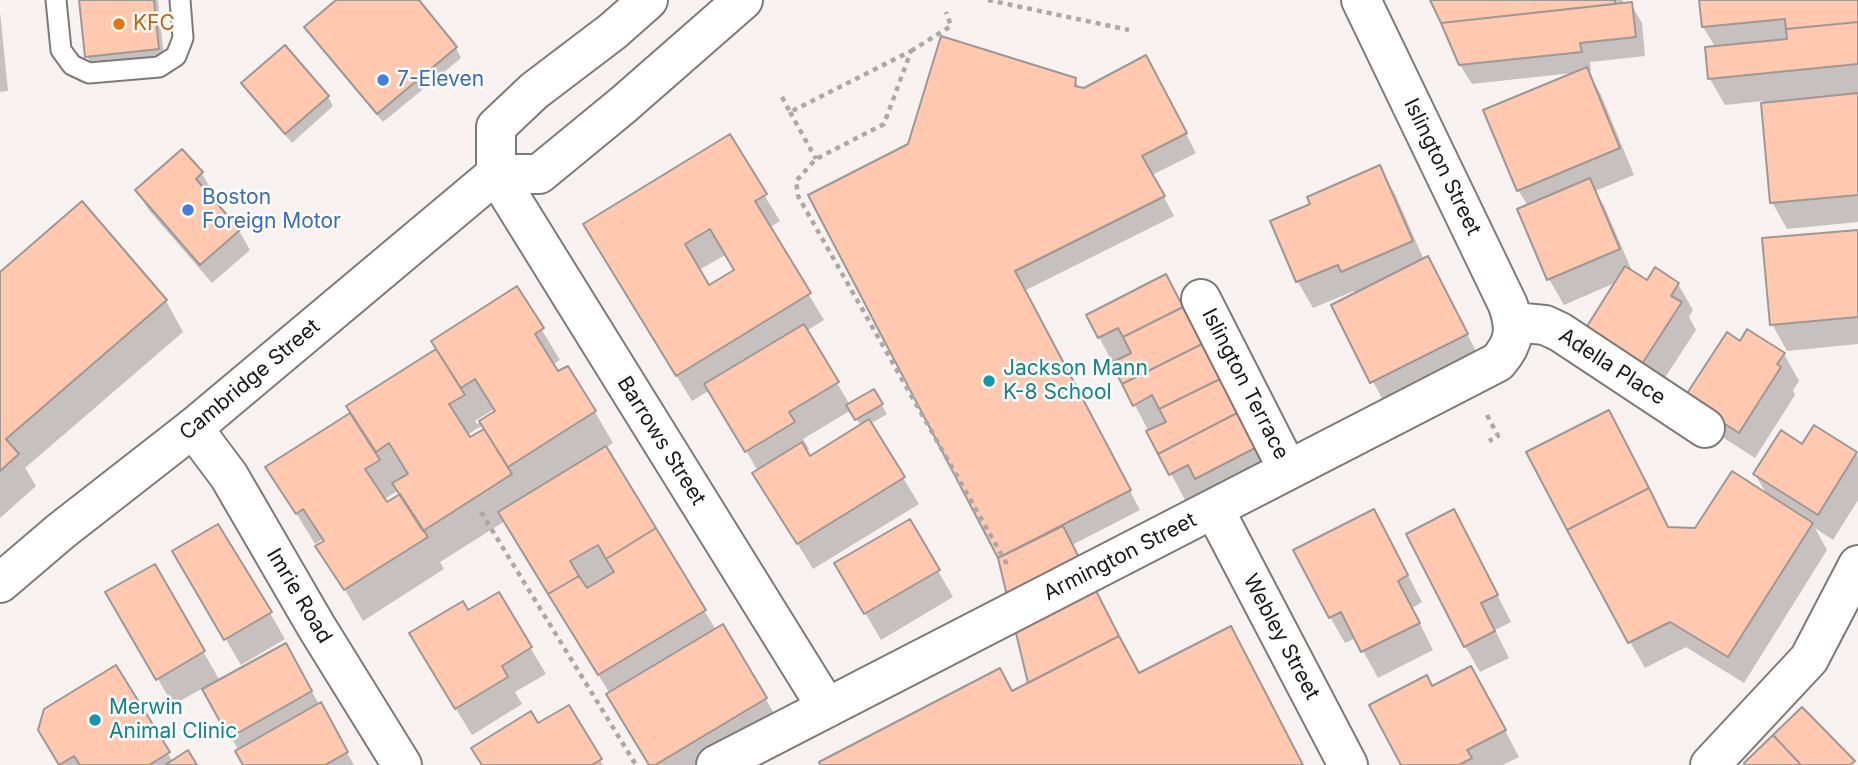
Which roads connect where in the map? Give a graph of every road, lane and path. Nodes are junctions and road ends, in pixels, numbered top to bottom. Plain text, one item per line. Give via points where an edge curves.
1 (56, 0) edge
2 (180, 0) edge
3 (648, 0) edge
4 (743, 0) edge
5 (988, 0) edge
6 (1366, 11) edge
7 (946, 12) dead end
8 (1129, 30) dead end
9 (911, 51) junction
10 (782, 97) dead end
11 (790, 112) junction
12 (816, 159) junction
13 (496, 174) junction
14 (1201, 299) dead end
15 (1513, 329) junction
16 (1481, 405) dead end
17 (193, 428) junction
18 (1705, 428) dead end
19 (1489, 441) dead end
20 (1289, 470) junction
21 (1214, 509) junction
22 (481, 512) dead end
23 (1858, 565) edge
24 (1009, 567) dead end
25 (0, 583) edge
26 (827, 708) junction
27 (402, 765) edge
28 (636, 765) edge
29 (716, 765) edge
30 (1348, 765) edge
31 (1710, 765) edge

1 - 2 lane via 61,50 72,65 89,74 159,67 176,56 183,38
3 - 13 street via 496,127
4 - 13 street via 540,174
5 - 8 path
6 - 15 street, Islington Street via 1508,305
7 - 9 path via 951,26
9 - 11 path
9 - 12 path via 884,124
10 - 11 path
11 - 12 path
12 - 24 path via 796,181 798,197
13 - 17 street, Cambridge Street
13 - 26 street, Barrows Street
14 - 20 street, Islington Terrace
15 - 18 street, Adella Place via 1545,325 1560,332
15 - 20 street, Armington Street via 1507,351 1498,362
16 - 19 path via 1498,436
17 - 25 street, Cambridge Street
17 - 27 street, Imrie Road via 229,476
20 - 21 street, Armington Street
21 - 26 street, Armington Street
21 - 30 street, Webley Street
22 - 28 path
23 - 31 street via 1809,659
26 - 29 street, Armington Street

